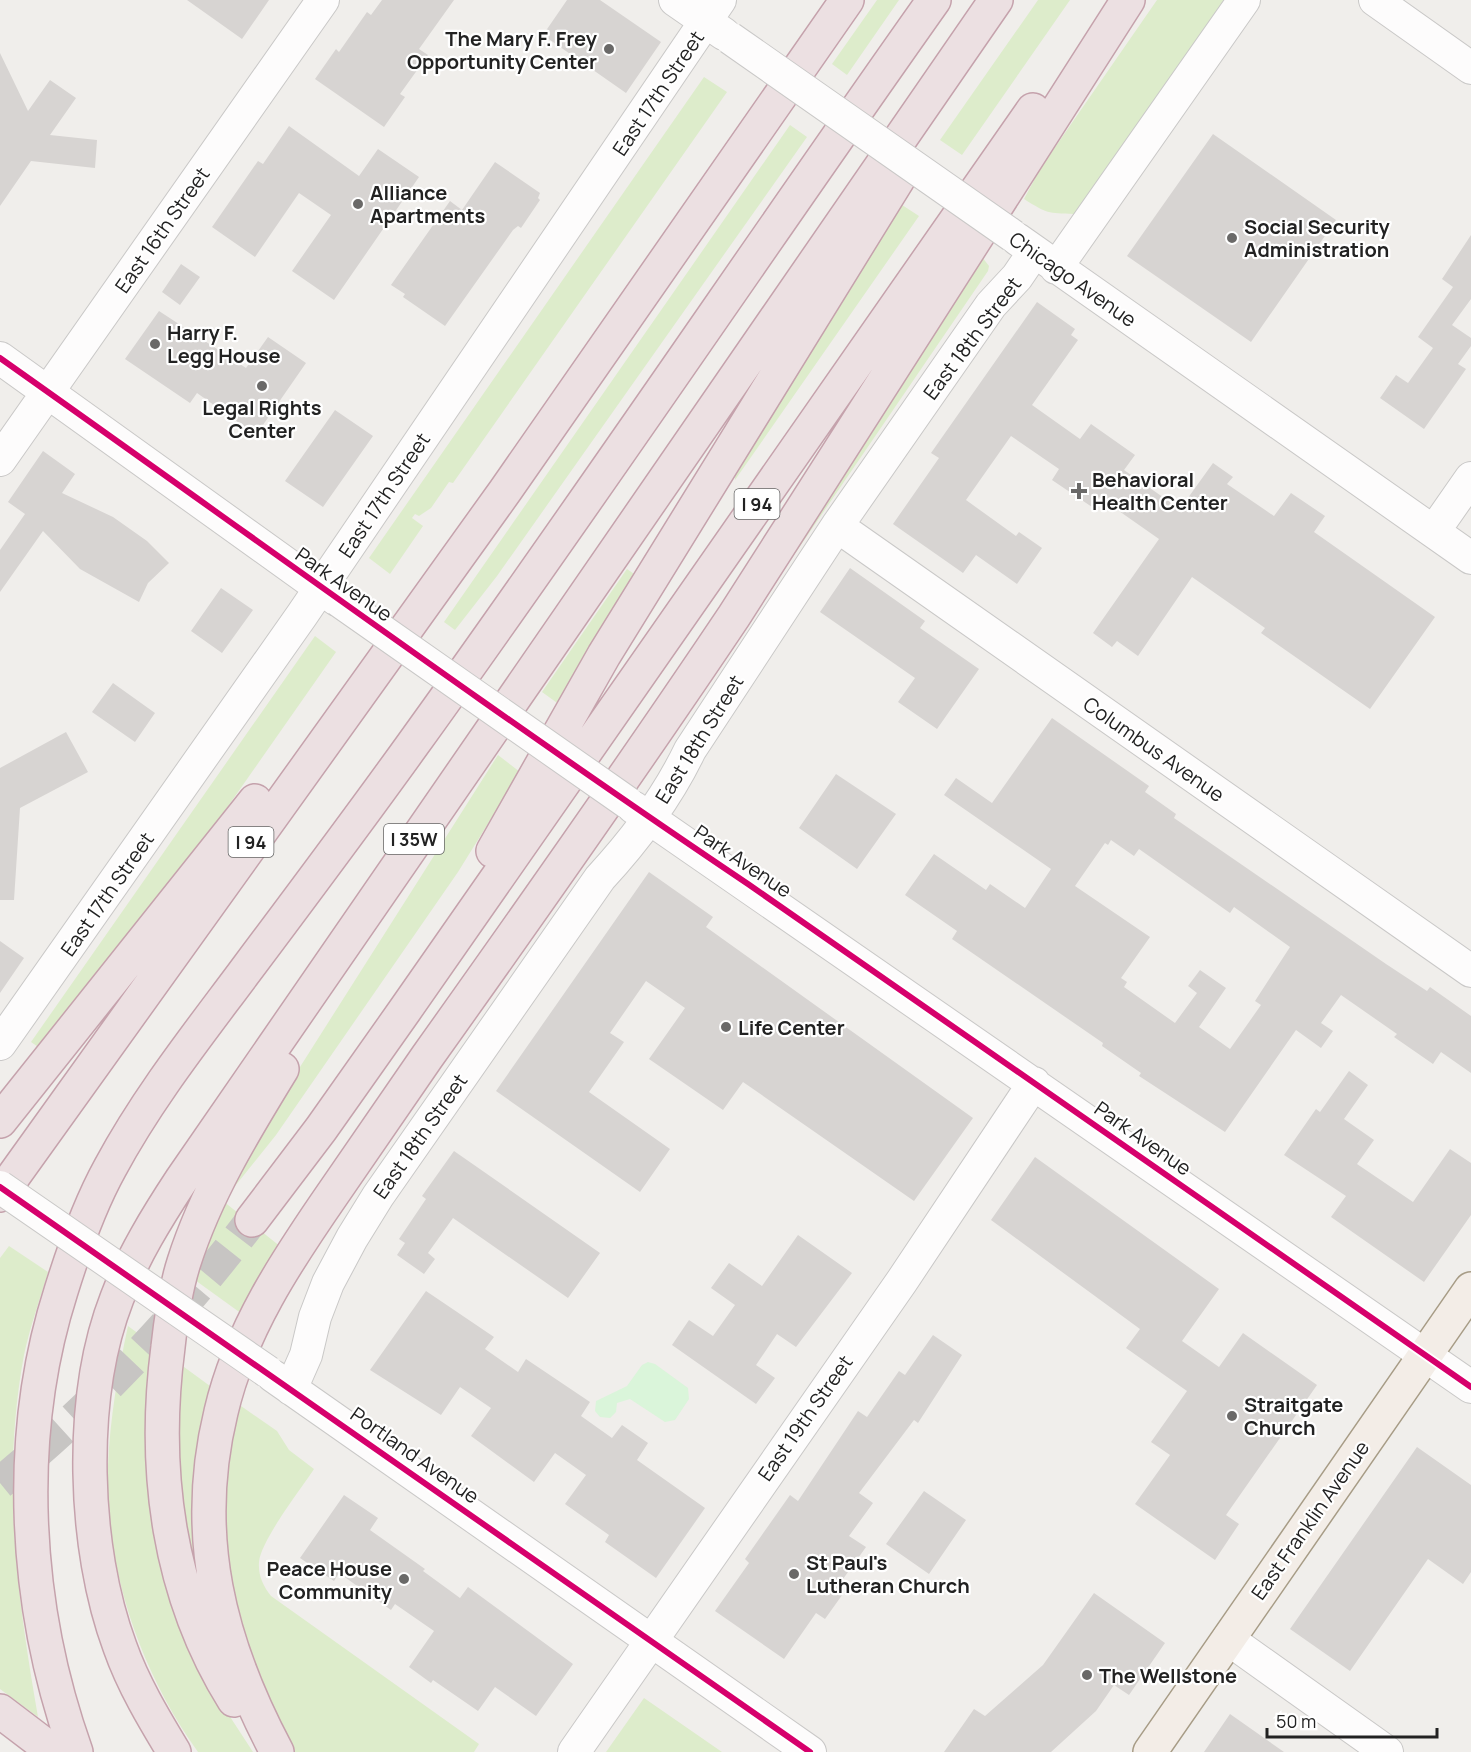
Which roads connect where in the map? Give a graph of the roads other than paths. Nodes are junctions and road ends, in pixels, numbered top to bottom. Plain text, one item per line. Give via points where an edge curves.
1 (323, 0) edge
2 (675, 0) edge
3 (845, 0) edge
4 (934, 0) edge
5 (996, 0) edge
6 (1005, 0) edge
7 (1111, 0) edge
8 (1128, 0) edge
9 (1244, 0) edge
10 (1375, 0) edge
11 (719, 20) edge
12 (1471, 68) edge
13 (1034, 252) junction
14 (0, 358) edge
15 (48, 392) junction
16 (0, 460) edge
17 (1471, 478) edge
18 (505, 491) junction
19 (837, 526) junction
20 (1434, 531) junction
21 (1471, 558) edge
22 (329, 594) junction
23 (480, 745) junction
24 (639, 811) junction
25 (1471, 971) edge
26 (405, 1010) junction
27 (0, 1044) edge
28 (1034, 1083) junction
29 (0, 1121) edge
30 (0, 1187) edge
31 (0, 1195) edge
32 (252, 1220) tunnel mouth
33 (1471, 1289) edge
34 (1425, 1355) junction
35 (279, 1381) junction
36 (1471, 1386) edge
37 (1228, 1639) junction
38 (650, 1640) junction
39 (0, 1711) edge
40 (54, 1752) edge
41 (76, 1752) edge
42 (174, 1752) edge
43 (268, 1752) edge
44 (277, 1752) edge
45 (574, 1752) edge
46 (810, 1752) edge
47 (1150, 1752) edge
48 (1388, 1752) edge

1 - 15 street, East 16th Street
2 - 11 street, Chicago Avenue
3 - 18 highway, I 94
4 - 41 highway, I 35W via 495,630 178,1061 105,1178 73,1255 49,1332 32,1443 35,1575 65,1722
5 - 23 highway, I 35W
6 - 26 highway via 840,276 604,655
7 - 26 highway, I 94
8 - 44 highway via 734,616 307,1232 251,1328 227,1387 218,1423 207,1532 214,1587 229,1640 252,1703
9 - 13 street, East 18th Street
10 - 12 street
11 - 13 street, Chicago Avenue, bridge
11 - 22 street, East 17th Street
13 - 19 street, East 18th Street via 991,305
13 - 20 street, Chicago Avenue
14 - 15 street, Park Avenue
15 - 16 street, East 16th Street
15 - 22 street, Park Avenue
17 - 20 street
18 - 29 highway
18 - 31 highway, I 94
19 - 24 street, East 18th Street via 690,750 675,783
19 - 25 street, Columbus Avenue
20 - 21 street, Chicago Avenue
22 - 24 street, Park Avenue, bridge
22 - 27 street, East 17th Street
23 - 42 highway, I 35W via 176,1188 139,1250 110,1317 94,1395 94,1533 104,1593 120,1648
23 - 43 highway via 232,1153 196,1229 176,1296 163,1383 161,1431 170,1533 198,1634 221,1679
24 - 28 street, Park Avenue
24 - 35 street, East 18th Street via 626,851 600,878 378,1196 328,1283 306,1355
26 - 32 highway, I 94
28 - 34 street, Park Avenue
28 - 38 street, East 19th Street via 902,1281
30 - 35 street, Portland Avenue, bridge
33 - 34 main road, East Franklin Avenue
34 - 36 street, Park Avenue
34 - 37 main road, East Franklin Avenue
35 - 38 street, Portland Avenue
37 - 47 main road, East Franklin Avenue
37 - 48 street
38 - 45 street, East 19th Street
38 - 46 street, Portland Avenue
39 - 40 highway

